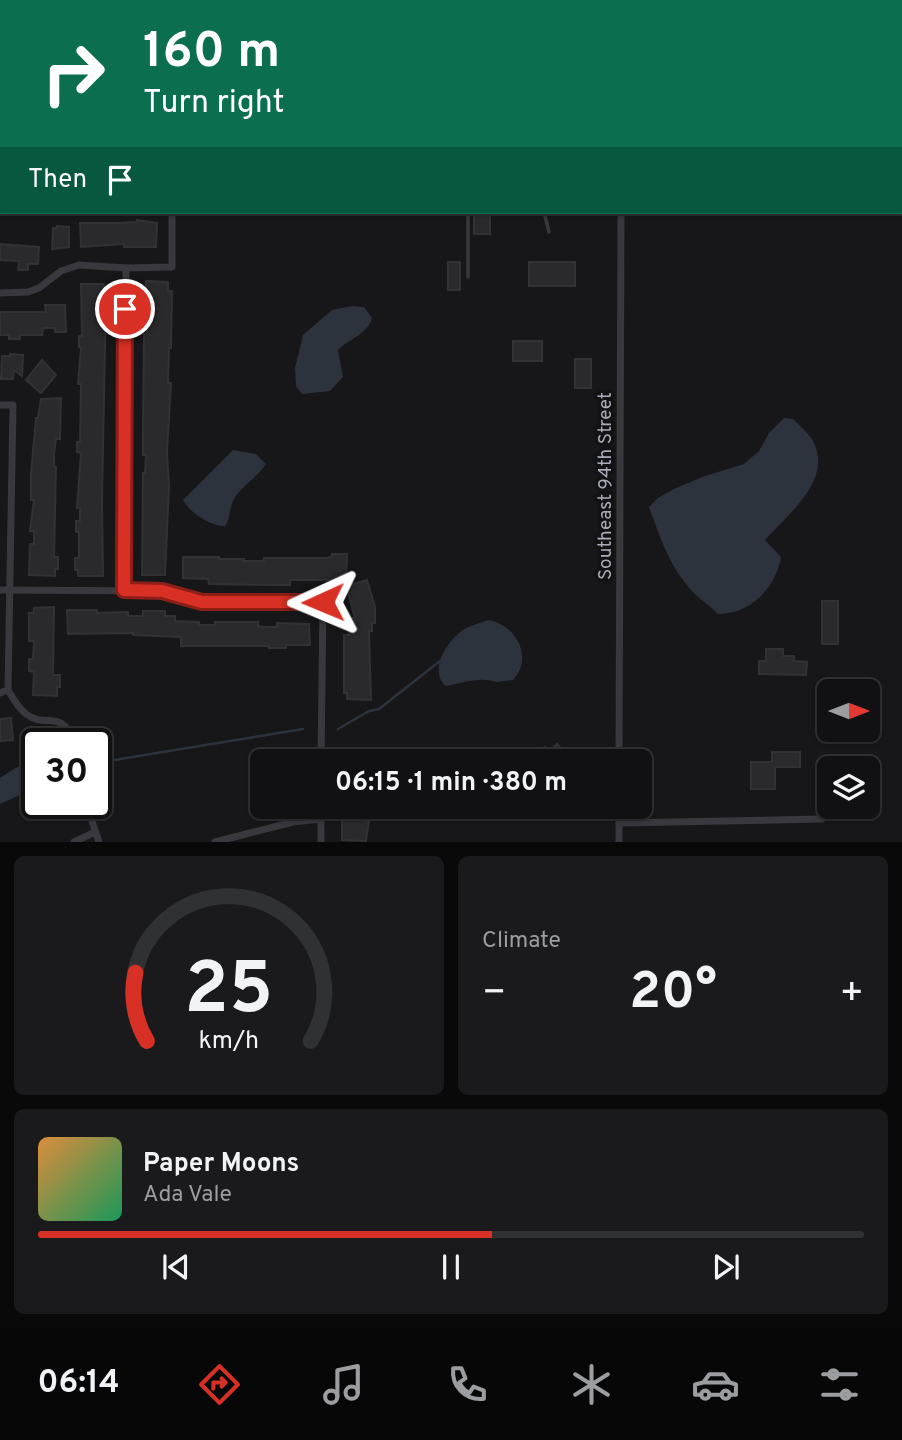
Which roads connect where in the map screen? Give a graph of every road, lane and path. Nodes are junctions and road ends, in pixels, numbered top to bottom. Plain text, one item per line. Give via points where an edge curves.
1 (172, 214) edge
2 (468, 214) edge
3 (544, 214) edge
4 (621, 214) edge
5 (549, 232) dead end
6 (126, 268) junction
7 (468, 277) dead end
8 (0, 292) edge
9 (0, 405) edge
10 (0, 590) edge
11 (10, 590) junction
12 (124, 590) junction
13 (4, 692) edge
14 (69, 728) edge
15 (321, 749) edge
16 (620, 749) edge
17 (91, 819) edge
18 (321, 819) joint
19 (619, 819) edge
20 (822, 819) dead end
21 (619, 823) junction
22 (95, 832) junction
23 (74, 842) edge
24 (99, 842) edge
25 (215, 842) edge
26 (321, 842) edge
27 (619, 842) edge

1 - 6 street via 172,267
2 - 7 lane
3 - 5 lane
4 - 16 street, Southeast 94th Street
6 - 8 street via 79,265 28,292
6 - 12 street
9 - 11 street via 13,405
10 - 11 street
11 - 12 street
11 - 13 street
12 - 15 street via 162,591 202,602 323,602
13 - 14 street via 27,715
17 - 22 street
18 - 25 street
18 - 26 street
19 - 21 street
20 - 21 street
21 - 27 street
22 - 23 street
22 - 24 street

